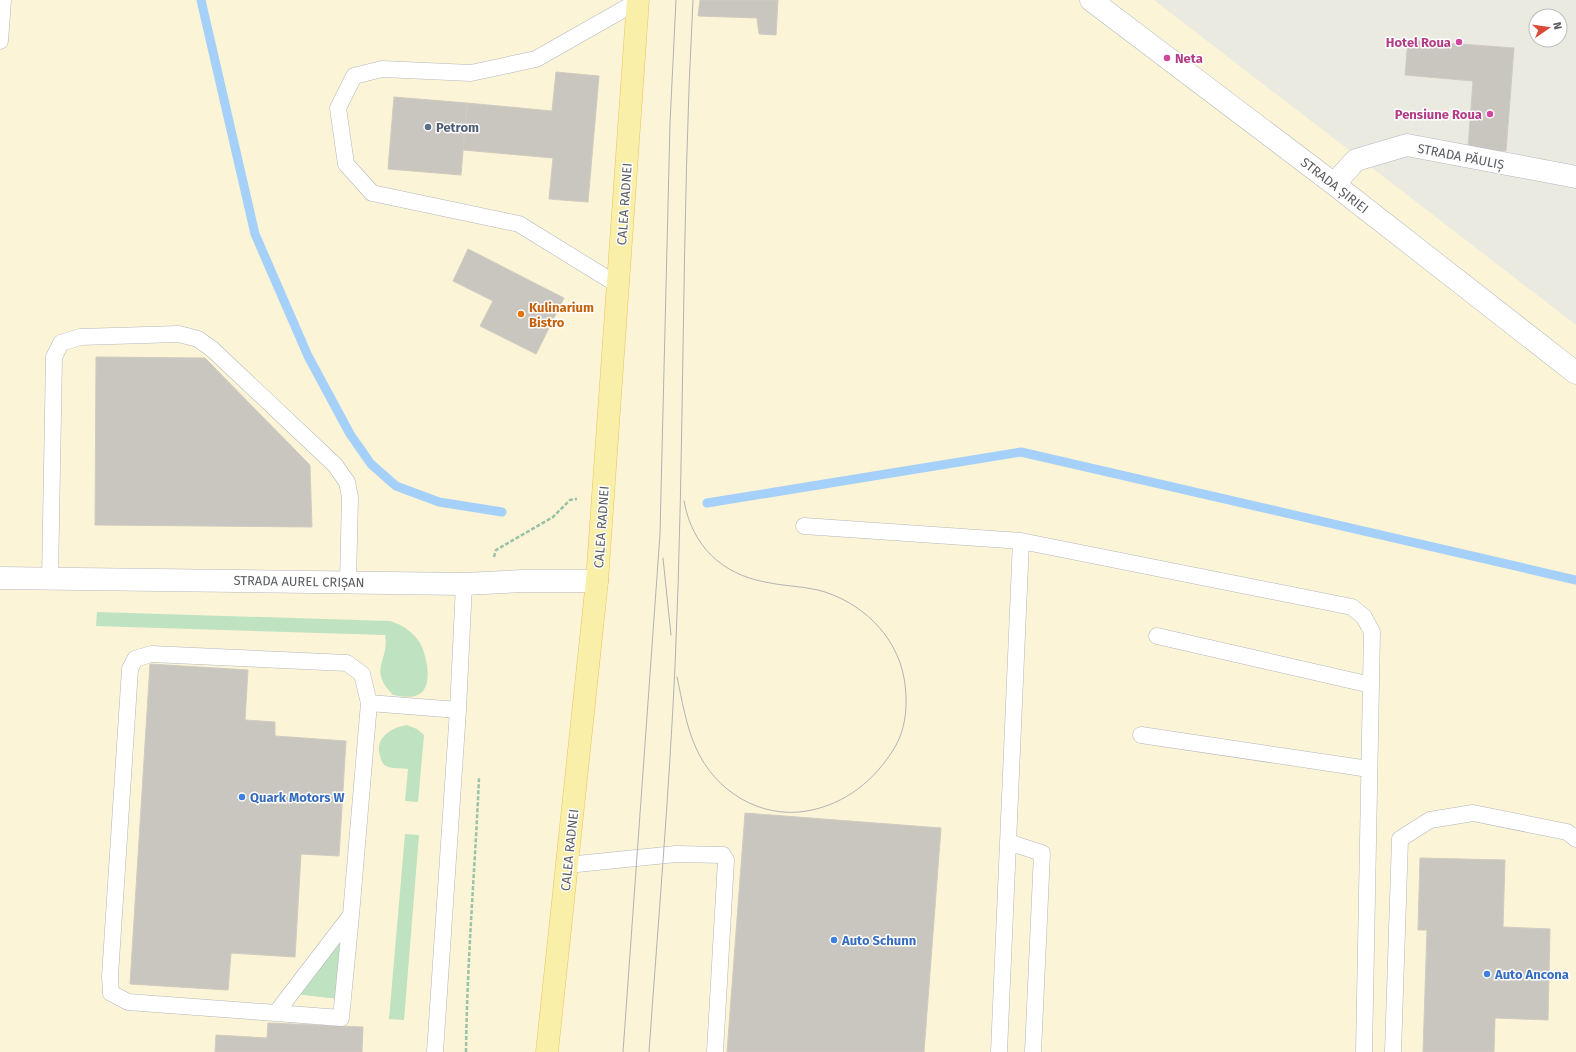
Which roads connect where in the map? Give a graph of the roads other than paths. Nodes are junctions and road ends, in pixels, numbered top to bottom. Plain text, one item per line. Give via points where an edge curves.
1 (2, 0) edge
2 (638, 0) edge
3 (1091, 0) edge
4 (0, 41) edge
5 (1576, 177) edge
6 (1334, 184) junction
7 (618, 285) junction
8 (1574, 371) edge
9 (804, 526) dead end
10 (1021, 541) junction
11 (0, 578) edge
12 (50, 579) junction
13 (597, 581) junction
14 (348, 582) junction
15 (464, 584) junction
16 (1157, 636) dead end
17 (1371, 685) junction
18 (369, 703) junction
19 (458, 710) junction
20 (1141, 735) dead end
21 (1369, 770) junction
22 (1576, 839) edge
23 (1008, 842) junction
24 (567, 864) junction
25 (351, 915) junction
26 (276, 1013) junction
27 (435, 1052) edge
28 (547, 1052) edge
29 (715, 1052) edge
30 (999, 1052) edge
31 (1033, 1052) edge
32 (1364, 1052) edge
33 (1393, 1052) edge

1 - 4 lane
2 - 7 main road, CALEA RADNEI
2 - 7 lane via 536,59 471,73 382,69 354,76 338,108 346,164 372,193 518,224
3 - 6 main road, STRADA ȘIRIEI
5 - 6 main road, STRADA PĂULIȘ via 1407,145 1356,160
6 - 8 main road, STRADA ȘIRIEI
7 - 13 main road, CALEA RADNEI
9 - 10 lane
10 - 17 lane via 1352,607 1364,617 1372,632
10 - 23 lane
11 - 12 main road, STRADA AUREL CRIȘAN
12 - 14 main road, STRADA AUREL CRIȘAN
12 - 14 lane via 54,357 61,343 80,337 180,334 198,339 212,349 336,466 347,482 350,497
13 - 15 main road, STRADA AUREL CRIȘAN
13 - 24 main road, CALEA RADNEI
14 - 15 main road, STRADA AUREL CRIȘAN
15 - 19 lane
16 - 17 lane
17 - 21 lane
18 - 19 lane
18 - 25 lane
18 - 26 lane via 362,674 347,663 151,654 135,659 130,669 111,993 128,1002
19 - 27 lane
20 - 21 lane
21 - 32 lane
22 - 33 lane via 1567,832 1473,813 1430,820 1400,839
23 - 30 lane
23 - 31 lane via 1042,853
24 - 28 main road, CALEA RADNEI
24 - 29 lane via 676,854 723,855 726,860
25 - 26 lane
25 - 26 lane via 341,1018

